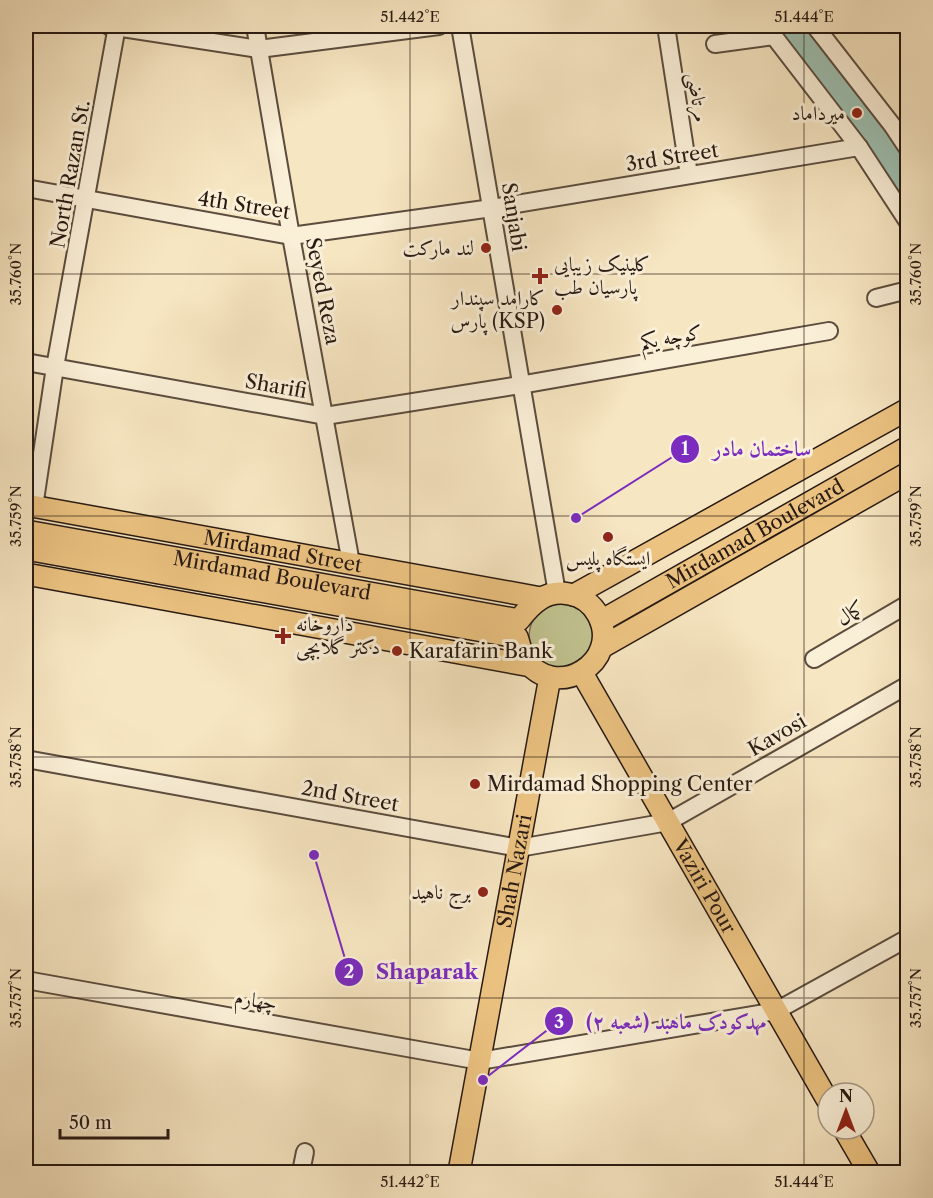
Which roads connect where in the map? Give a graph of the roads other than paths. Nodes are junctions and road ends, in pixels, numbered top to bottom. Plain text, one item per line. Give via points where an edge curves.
1 (114, 26) edge
2 (255, 26) edge
3 (439, 26) edge
4 (460, 26) edge
5 (666, 26) edge
6 (815, 26) edge
7 (770, 31) edge
8 (715, 44) dead end
9 (259, 49) junction
10 (900, 122) edge
11 (859, 147) junction
12 (908, 149) edge
13 (689, 175) junction
14 (26, 188) edge
15 (87, 200) junction
16 (492, 208) junction
17 (908, 222) edge
18 (291, 236) junction
19 (908, 290) edge
20 (876, 298) dead end
21 (829, 331) dead end
22 (26, 362) edge
23 (55, 367) junction
24 (520, 385) junction
25 (908, 409) edge
26 (325, 417) junction
27 (908, 447) edge
28 (908, 460) edge
29 (863, 472) junction
30 (908, 473) edge
31 (30, 506) edge
32 (26, 531) edge
33 (669, 542) junction
34 (26, 549) edge
35 (351, 563) junction
36 (691, 569) junction
37 (26, 574) edge
38 (558, 595) junction
39 (908, 604) edge
40 (601, 621) junction
41 (518, 629) junction
42 (602, 647) junction
43 (814, 659) dead end
44 (531, 666) junction
45 (582, 673) junction
46 (550, 676) junction
47 (908, 685) edge
48 (26, 759) edge
49 (668, 822) junction
50 (519, 848) junction
51 (908, 938) edge
52 (26, 980) edge
53 (776, 1011) junction
54 (480, 1061) junction
55 (816, 1081) edge
56 (851, 1141) edge
57 (305, 1152) dead end
58 (301, 1173) edge
59 (459, 1173) edge
60 (869, 1173) edge

1 - 9 street
1 - 15 street, North Razan St.
2 - 9 street, Seyed Reza
3 - 9 street
4 - 16 street, Sanjabi
5 - 13 street, مرتاضی
6 - 10 street
7 - 8 street
7 - 11 street
9 - 18 street, Seyed Reza
10 - 12 street
11 - 13 street, 3rd Street
11 - 17 street
13 - 16 street, 3rd Street
14 - 15 street, 4th Street
15 - 18 street, 4th Street
15 - 23 street, North Razan St.
16 - 18 street, 4th Street
16 - 24 street, Sanjabi
18 - 26 street, Seyed Reza
19 - 20 street
21 - 24 street, کوچه یکم
22 - 23 street, Sharifi
23 - 26 street, Sharifi
23 - 31 street, North Razan St.
24 - 26 street, Sharifi
24 - 38 street, Sanjabi
25 - 33 main road, Mirdamad Boulevard
26 - 35 street, Seyed Reza
27 - 29 main road, Mirdamad Boulevard
28 - 29 main road
29 - 36 main road, Mirdamad Boulevard
30 - 42 main road
31 - 35 main road, Mirdamad Street
32 - 41 main road, Mirdamad Boulevard
33 - 36 main road via 654,565 656,572 661,575
33 - 38 main road, Mirdamad Boulevard
34 - 41 main road, Mirdamad Boulevard
35 - 38 main road, Mirdamad Street
36 - 40 main road, Mirdamad Boulevard
37 - 44 main road
38 - 40 main road via 588,602
38 - 41 main road via 529,607
39 - 43 street, کمال
40 - 42 main road
41 - 44 main road via 523,656
42 - 45 main road
44 - 46 main road
45 - 46 main road via 561,678
45 - 49 main road, Vaziri Pour
46 - 50 main road, Shah Nazari
47 - 49 street, Kavosi
48 - 50 street, 2nd Street
49 - 50 street, 2nd Street
49 - 53 main road, Vaziri Pour
50 - 54 main road, Shah Nazari
51 - 53 street, چهارم
52 - 54 street, چهارم
53 - 54 street, چهارم
53 - 55 main road, Vaziri Pour
54 - 59 main road, Shah Nazari
56 - 60 main road
57 - 58 street

